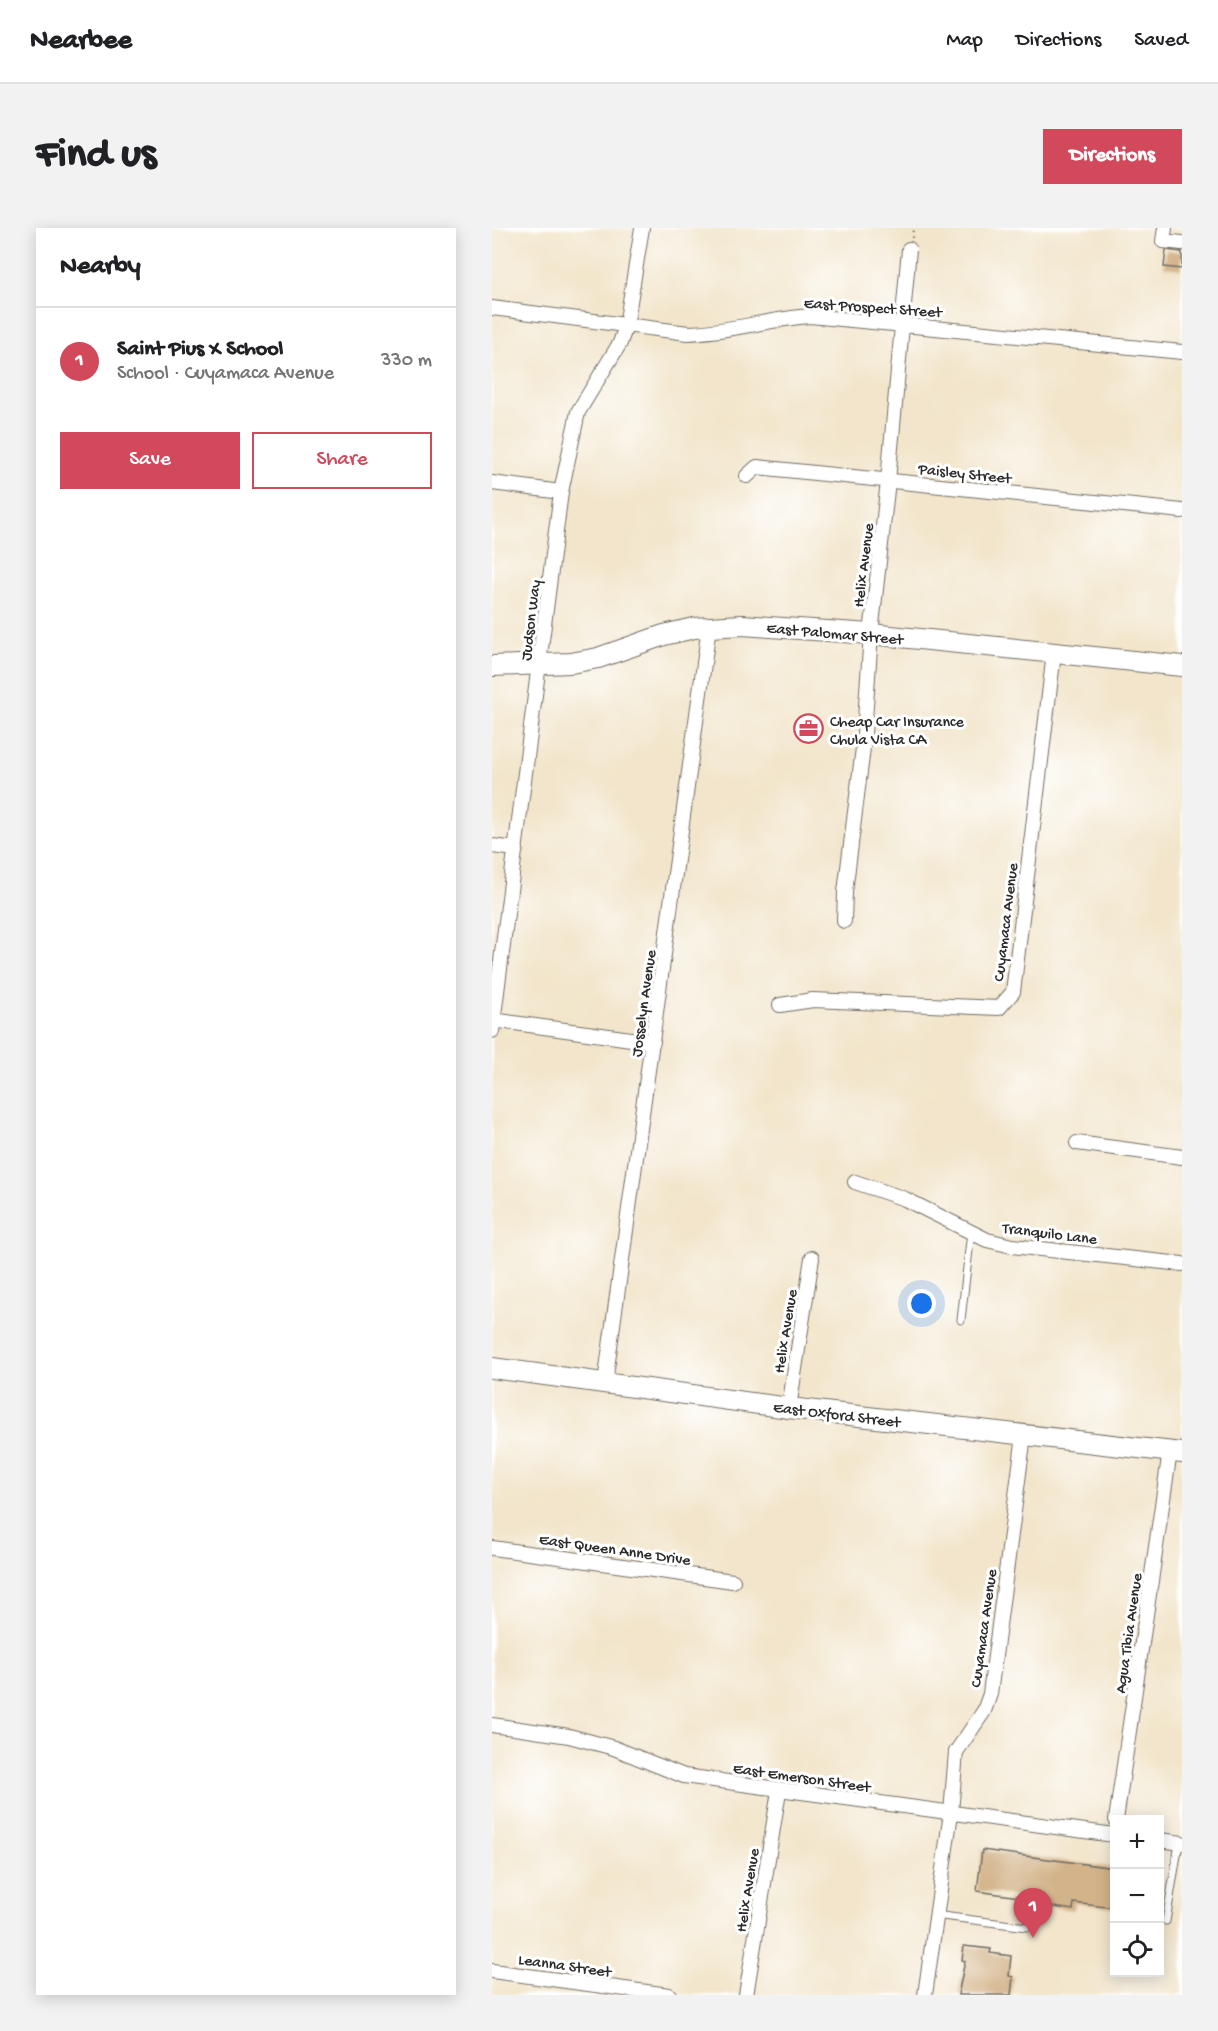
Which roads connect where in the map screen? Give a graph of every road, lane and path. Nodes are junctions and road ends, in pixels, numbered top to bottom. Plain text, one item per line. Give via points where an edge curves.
1 (642, 228) edge
2 (1165, 228) edge
3 (1182, 243) edge
4 (909, 249) dead end
5 (492, 308) edge
6 (902, 324) junction
7 (626, 326) junction
8 (1182, 352) edge
9 (747, 476) dead end
10 (888, 481) junction
11 (492, 483) edge
12 (561, 492) junction
13 (1182, 511) edge
14 (709, 627) junction
15 (871, 634) junction
16 (1054, 653) junction
17 (540, 665) junction
18 (492, 666) edge
19 (1182, 666) edge
20 (492, 846) edge
21 (516, 849) junction
22 (844, 921) dead end
23 (780, 1005) dead end
24 (492, 1024) edge
25 (653, 1042) junction
26 (1077, 1143) dead end
27 (1182, 1157) edge
28 (855, 1182) dead end
29 (971, 1232) junction
30 (812, 1258) dead end
31 (1182, 1264) edge
32 (961, 1320) dead end
33 (492, 1368) edge
34 (605, 1383) junction
35 (789, 1408) junction
36 (1024, 1435) junction
37 (1176, 1452) edge
38 (492, 1548) edge
39 (733, 1581) dead end
40 (492, 1725) edge
41 (779, 1791) junction
42 (951, 1813) junction
43 (1117, 1815) edge
44 (1110, 1832) edge
45 (1164, 1841) edge
46 (1180, 1843) edge
47 (935, 1915) junction
48 (1166, 1921) dead end
49 (1027, 1927) dead end
50 (492, 1971) edge
51 (669, 1995) edge
52 (746, 1995) edge
53 (925, 1995) edge

1 - 7 street, Judson Way
2 - 3 street via 1163,241
4 - 6 street, Helix Avenue
5 - 7 street, East Prospect Street
6 - 7 street, East Prospect Street via 810,316 771,319 714,332
6 - 8 street, East Prospect Street
6 - 10 street, Helix Avenue
7 - 12 street, Judson Way via 620,343 578,412
9 - 10 street, Paisley Street via 757,467
10 - 13 street, Paisley Street
10 - 15 street, Helix Avenue
11 - 12 street
12 - 17 street, Judson Way
14 - 15 main road, East Palomar Street via 788,627
14 - 17 main road, East Palomar Street via 664,635 598,658
14 - 25 street, Josselyn Avenue
15 - 16 main road, East Palomar Street
15 - 22 street, Helix Avenue
16 - 19 main road, East Palomar Street
16 - 23 street, Cuyamaca Avenue via 1013,992 1007,1000 999,1008 813,1000
17 - 18 main road, East Palomar Street
17 - 21 street, Judson Way
20 - 21 street
21 - 24 street, Judson Way
24 - 25 street
25 - 34 street, Josselyn Avenue
26 - 27 street
28 - 29 street, Tranquilo Lane via 905,1199
29 - 31 street, Tranquilo Lane via 1012,1246
29 - 32 lane
30 - 35 street, Helix Avenue
33 - 34 main road, East Oxford Street
34 - 35 main road, East Oxford Street
35 - 36 main road, East Oxford Street
36 - 37 main road, East Oxford Street
36 - 42 street, Cuyamaca Avenue via 990,1694 984,1711 956,1752
37 - 43 street, Agua Tibia Avenue
38 - 39 street, East Queen Anne Drive
40 - 41 street, East Emerson Street via 568,1736 614,1748 684,1776
41 - 42 street, East Emerson Street
41 - 52 street, Helix Avenue
42 - 44 street, East Emerson Street
42 - 47 street, Cuyamaca Avenue
45 - 46 street
46 - 48 lane
47 - 49 lane
47 - 53 street, Cuyamaca Avenue
50 - 51 street, Leanna Street

